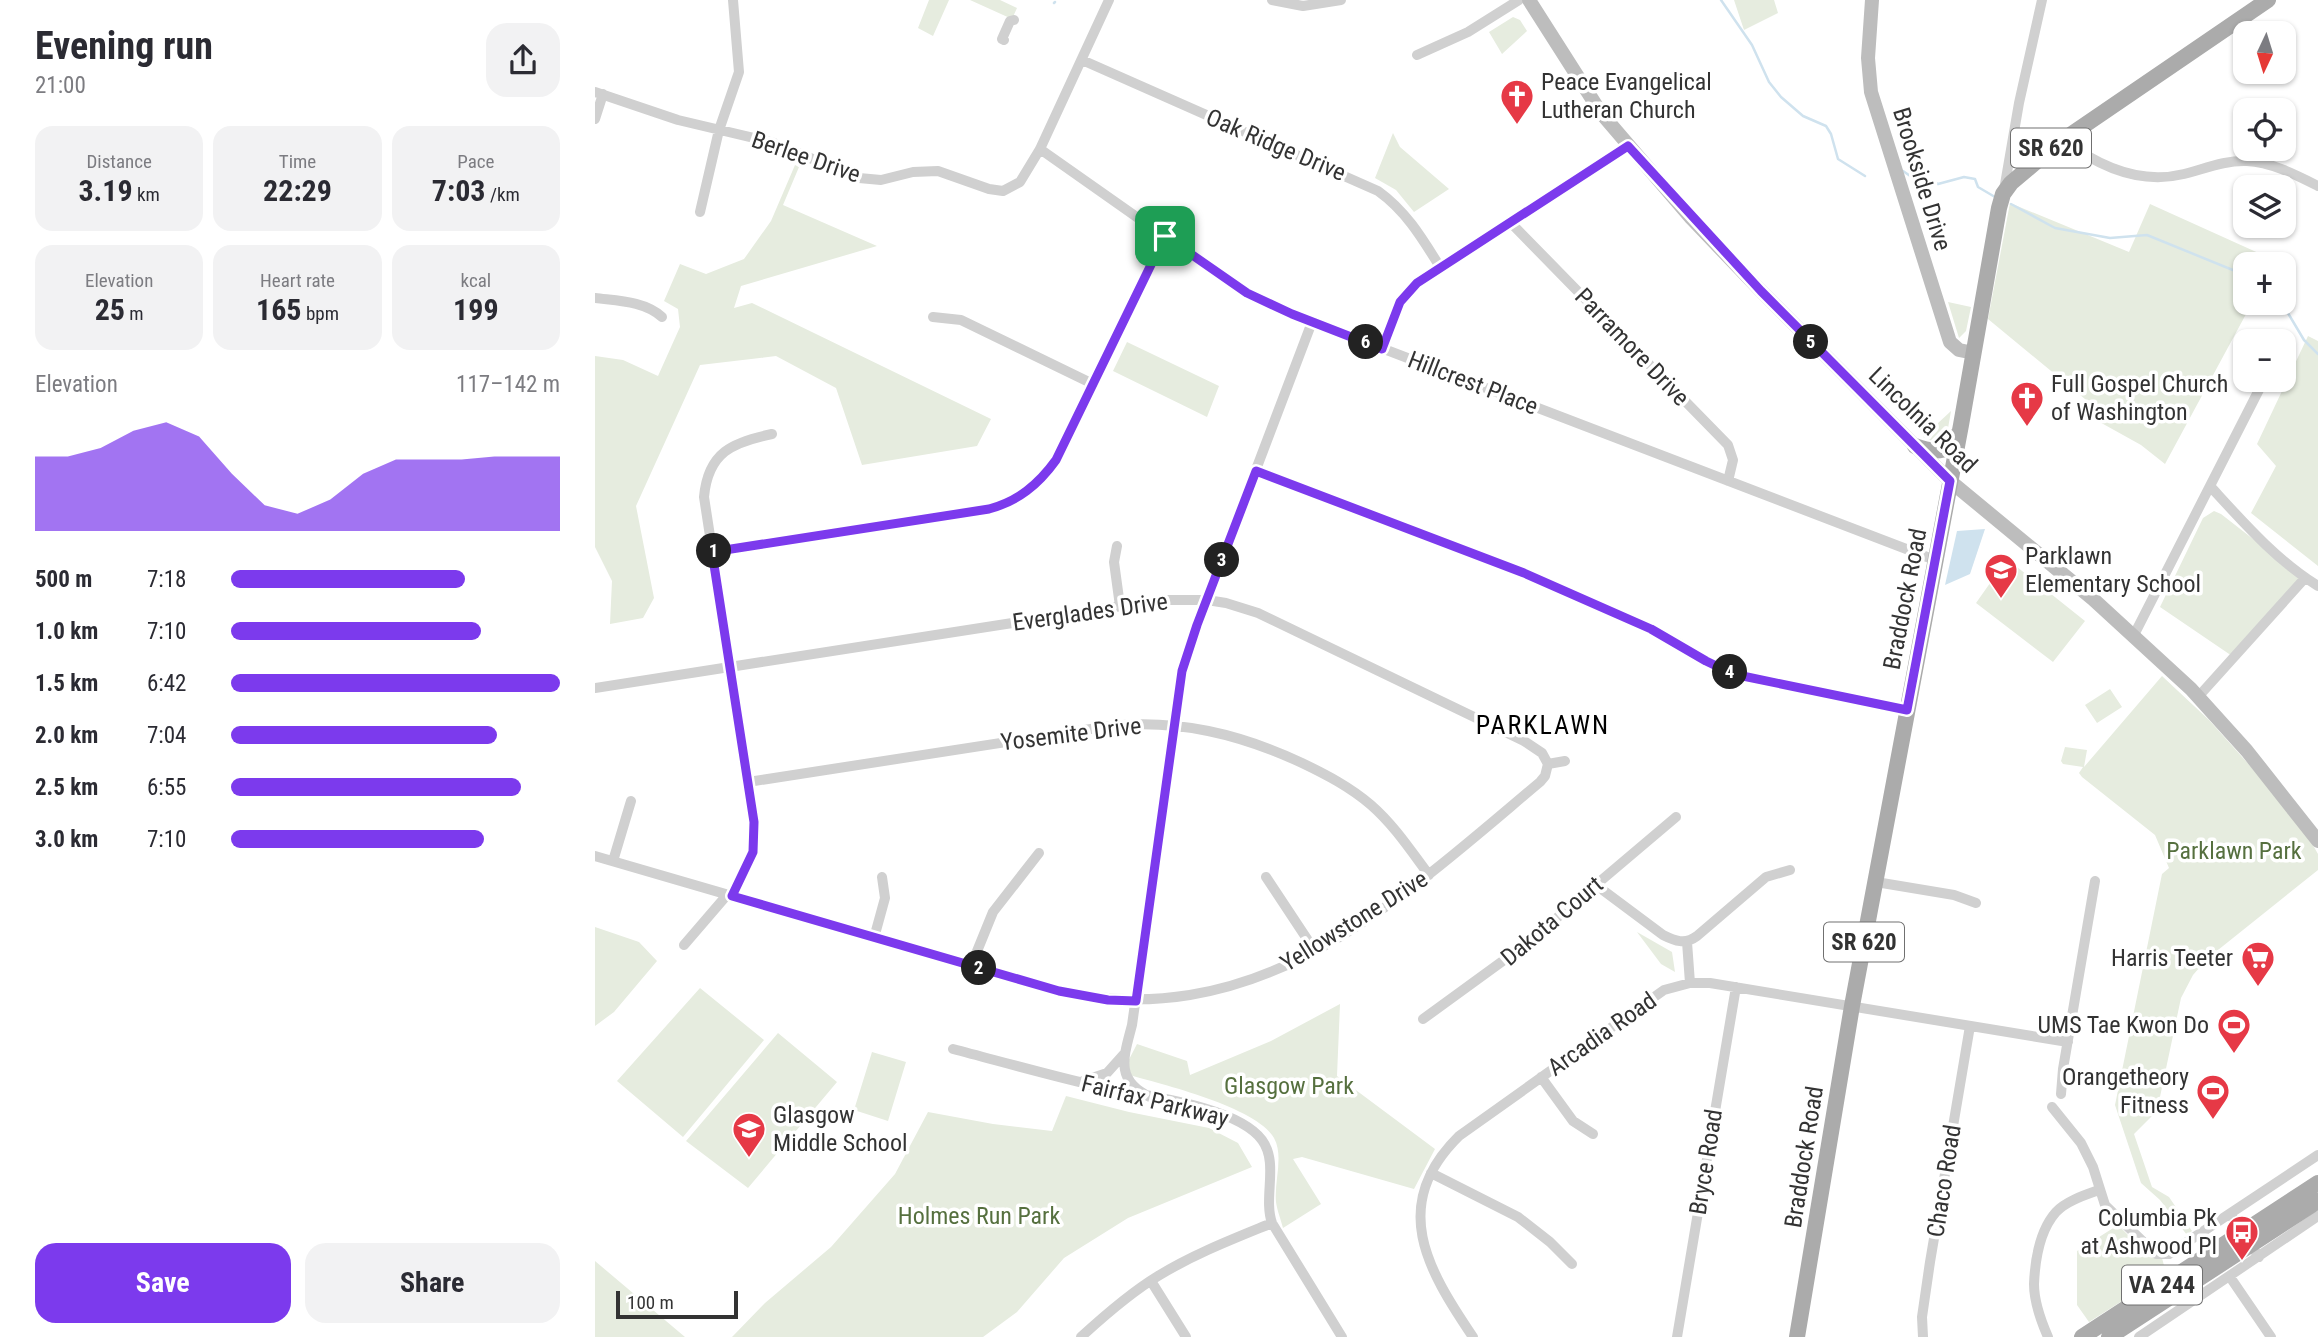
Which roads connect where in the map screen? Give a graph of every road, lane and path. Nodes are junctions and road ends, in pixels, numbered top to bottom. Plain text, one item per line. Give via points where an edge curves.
1 (733, 0) edge
2 (1109, 0) edge
3 (1272, 0) edge
4 (1341, 0) edge
5 (1519, 0) edge
6 (1529, 0) edge
7 (1872, 0) edge
8 (2042, 0) edge
9 (2268, 0) edge
10 (1014, 20) dead end
11 (1004, 40) dead end
12 (1417, 55) dead end
13 (1083, 60) junction
14 (599, 93) edge
15 (595, 119) edge
16 (719, 130) junction
17 (2064, 139) junction
18 (1628, 146) junction
19 (1040, 149) junction
20 (2318, 186) edge
21 (2003, 194) junction
22 (701, 212) dead end
23 (1510, 222) junction
24 (1165, 236) junction
25 (1440, 267) junction
26 (595, 298) edge
27 (662, 317) dead end
28 (933, 317) dead end
29 (1312, 322) junction
30 (1382, 349) junction
31 (1974, 353) junction
32 (1093, 384) junction
33 (2258, 392) edge
34 (1961, 425) junction
35 (772, 434) dead end
36 (1915, 446) junction
37 (1256, 471) junction
38 (1728, 481) junction
39 (1950, 481) junction
40 (2210, 486) junction
41 (1117, 546) dead end
42 (712, 552) junction
43 (1935, 560) junction
44 (2305, 578) junction
45 (2318, 586) edge
46 (1207, 600) junction
47 (1120, 606) junction
48 (2134, 635) junction
49 (730, 667) junction
50 (595, 688) edge
51 (2198, 697) junction
52 (1907, 710) junction
53 (1174, 725) junction
54 (1565, 761) dead end
55 (1548, 764) junction
56 (748, 782) junction
57 (631, 801) dead end
58 (1676, 817) dead end
59 (2318, 841) edge
60 (1039, 853) dead end
61 (595, 856) edge
62 (613, 861) junction
63 (1790, 870) dead end
64 (1429, 875) junction
65 (882, 877) dead end
66 (1266, 877) dead end
67 (2095, 881) dead end
68 (1875, 882) junction
69 (1596, 885) junction
70 (730, 895) junction
71 (1976, 903) dead end
72 (874, 937) junction
73 (1686, 942) junction
74 (684, 945) dead end
75 (1315, 951) junction
76 (971, 966) junction
77 (1690, 983) junction
78 (1736, 987) junction
79 (1136, 1001) junction
80 (1852, 1006) junction
81 (1423, 1018) dead end
82 (1969, 1026) junction
83 (2068, 1042) junction
84 (953, 1049) dead end
85 (1126, 1050) junction
86 (1541, 1077) junction
87 (1072, 1080) junction
88 (2061, 1094) dead end
89 (1150, 1097) junction
90 (2052, 1107) dead end
91 (1593, 1134) dead end
92 (2318, 1155) edge
93 (1431, 1173) junction
94 (2318, 1183) edge
95 (2099, 1190) junction
96 (2318, 1201) edge
97 (2230, 1214) junction
98 (2318, 1216) edge
99 (1272, 1223) junction
100 (2251, 1245) junction
101 (1572, 1264) dead end
102 (2230, 1277) junction
103 (1151, 1280) junction
104 (1081, 1337) edge
105 (1186, 1337) edge
106 (1342, 1337) edge
107 (1473, 1337) edge
108 (1677, 1337) edge
109 (1797, 1337) edge
110 (1923, 1337) edge
111 (2047, 1337) edge
112 (2082, 1337) edge
113 (2109, 1337) edge
114 (2139, 1337) edge
115 (2271, 1337) edge

1 - 16 street via 739,72
2 - 13 street, Berlee Drive
3 - 4 street via 1303,6
5 - 12 street via 1468,32
6 - 18 main road, Lincolnia Road via 1588,95
7 - 31 main road, Brookside Drive via 1871,92 1950,342 1959,350
8 - 21 street
9 - 17 main road, Braddock Road / SR 620
10 - 11 street
13 - 19 street, Berlee Drive
13 - 25 street, Oak Ridge Drive via 1378,191 1411,221
14 - 15 street
14 - 16 street, Berlee Drive
16 - 19 street, Berlee Drive via 771,142 859,178 881,180 938,171 996,191 1020,182
16 - 22 street
17 - 20 street via 2101,163 2140,177 2167,177 2244,161 2270,165
17 - 21 main road, Braddock Road / SR 620 via 2022,172
18 - 23 street
18 - 36 main road, Lincolnia Road via 1752,282
19 - 24 street, Hillcrest Place
21 - 31 main road, Braddock Road / SR 620
23 - 25 street
23 - 38 street, Parramore Drive via 1728,445 1733,460
24 - 29 street, Hillcrest Place via 1247,293
24 - 32 street
25 - 30 street via 1408,292
26 - 27 street via 640,304
28 - 32 street via 961,320
29 - 30 street, Hillcrest Place
29 - 37 street
30 - 38 street, Hillcrest Place
31 - 34 main road, Braddock Road / SR 620
32 - 42 street via 1047,472 1026,492 1001,505
33 - 40 street
34 - 36 main road via 1948,449 1936,452
34 - 39 main road, Braddock Road / SR 620
35 - 42 street via 737,443 713,463 704,497
36 - 39 main road, Lincolnia Road
37 - 46 street
37 - 52 street via 1524,573 1651,629 1733,674
38 - 43 street, Hillcrest Place
39 - 43 main road, Braddock Road / SR 620
39 - 48 main road, Lincolnia Road
40 - 44 street via 2252,532
40 - 48 street
41 - 47 street via 1114,562
42 - 49 street
43 - 52 main road, Braddock Road / SR 620
44 - 45 street
44 - 51 street
46 - 47 street, Everglades Drive
46 - 53 street via 1182,671
46 - 55 street, Everglades Drive via 1258,613 1299,632 1524,741 1542,753
47 - 49 street, Everglades Drive
48 - 51 main road, Lincolnia Road
49 - 50 street, Everglades Drive
49 - 56 street
51 - 59 main road, Lincolnia Road
52 - 68 main road, Braddock Road / SR 620
53 - 56 street, Yosemite Drive via 1110,726
53 - 64 street, Yosemite Drive via 1248,740 1343,784 1387,821
53 - 79 street
54 - 55 street
55 - 64 street, Yellowstone Drive via 1540,782
56 - 70 street via 753,852
57 - 62 street
58 - 69 street, Dakota Court
60 - 76 street via 993,912
61 - 62 street, Yellowstone Drive
62 - 70 street, Yellowstone Drive
63 - 73 street via 1766,877
64 - 75 street, Yellowstone Drive
65 - 72 street via 885,898
66 - 75 street
67 - 83 street
68 - 71 street
68 - 80 main road, Braddock Road / SR 620
69 - 73 street via 1663,935
69 - 81 street, Dakota Court via 1489,973
70 - 72 street, Yellowstone Drive
70 - 74 street
72 - 76 street, Yellowstone Drive
73 - 77 street
75 - 79 street, Yellowstone Drive via 1227,989
76 - 79 street, Yellowstone Drive via 1071,994
77 - 78 street, Arcadia Road
77 - 86 street, Arcadia Road via 1651,997
78 - 80 street, Arcadia Road
78 - 108 street, Bryce Road
79 - 85 street
80 - 82 street, Arcadia Road
80 - 109 main road, Braddock Road / SR 620
82 - 83 street, Arcadia Road
82 - 110 street, Chaco Road via 1926,1289
83 - 88 street
84 - 87 street, Fairfax Parkway
85 - 87 street via 1107,1073
85 - 89 street via 1126,1076 1136,1090
86 - 91 street via 1573,1121
86 - 93 street, Arcadia Road via 1459,1136
87 - 89 street, Fairfax Parkway
89 - 99 street, Fairfax Parkway via 1215,1111 1254,1131 1269,1157
90 - 95 street via 2081,1143
92 - 97 street
93 - 101 street via 1518,1217
93 - 107 street, Arcadia Road via 1422,1208 1423,1246 1431,1269
94 - 100 main road, VA 244
95 - 97 street via 2105,1205 2156,1254 2169,1254
95 - 111 street via 2056,1211 2042,1237 2034,1286
96 - 100 main road, VA 244
97 - 100 street
98 - 100 street
99 - 103 street
99 - 106 street, Fairfax Parkway
100 - 102 street
100 - 112 main road, VA 244
100 - 113 main road, VA 244
102 - 114 street
102 - 115 street
103 - 104 street
103 - 105 street

